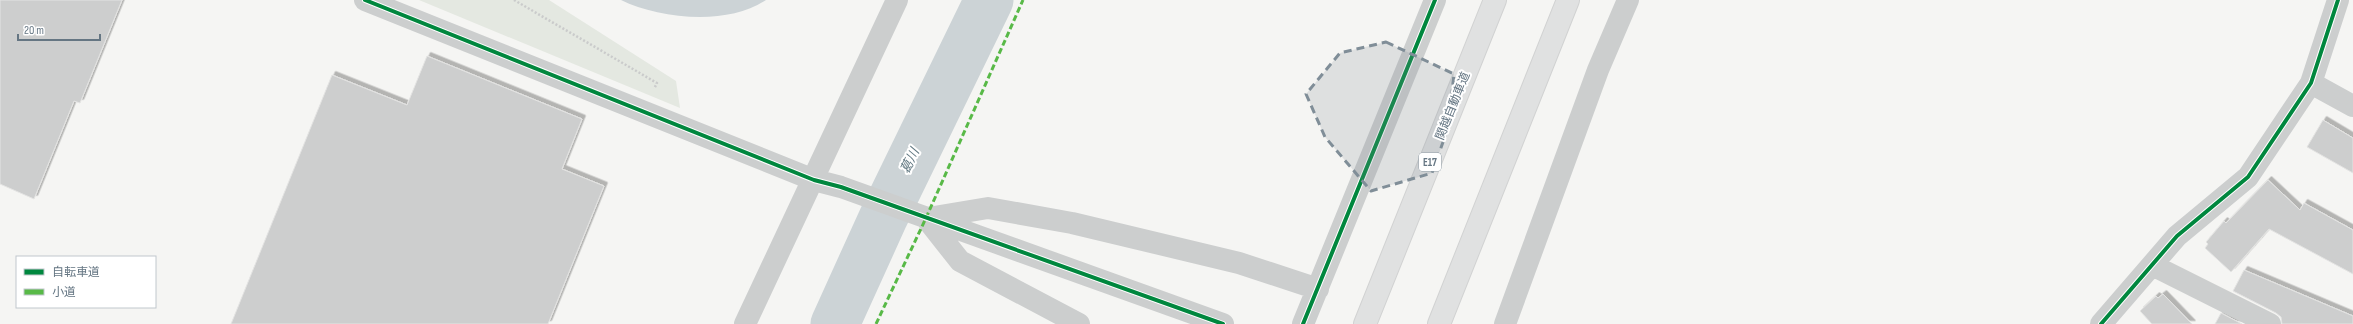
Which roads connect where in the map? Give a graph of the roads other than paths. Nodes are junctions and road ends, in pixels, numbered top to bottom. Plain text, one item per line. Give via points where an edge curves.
1 (365, 0) edge
2 (897, 0) edge
3 (1434, 0) edge
4 (1495, 0) edge
5 (1568, 0) edge
6 (1628, 0) edge
7 (2338, 0) edge
8 (2310, 83) junction
9 (2353, 106) edge
10 (814, 180) junction
11 (923, 217) junction
12 (2152, 265) junction
13 (1318, 289) junction
14 (745, 324) edge
15 (1079, 324) edge
16 (1223, 324) edge
17 (1303, 324) edge
18 (1365, 324) edge
19 (1439, 324) edge
20 (1505, 324) edge
21 (2101, 324) edge
22 (2270, 324) edge

1 - 10 street
2 - 10 street
3 - 13 street
4 - 18 highway, 関越自動車道 / E17
5 - 19 highway
6 - 20 street via 1598,70
7 - 8 street
8 - 9 street
8 - 12 street via 2248,177 2176,236
10 - 11 street via 841,187
10 - 14 street
11 - 13 street via 988,208 1072,223 1239,263
11 - 15 street via 960,261
11 - 16 street
12 - 21 street
12 - 22 street
13 - 17 street

